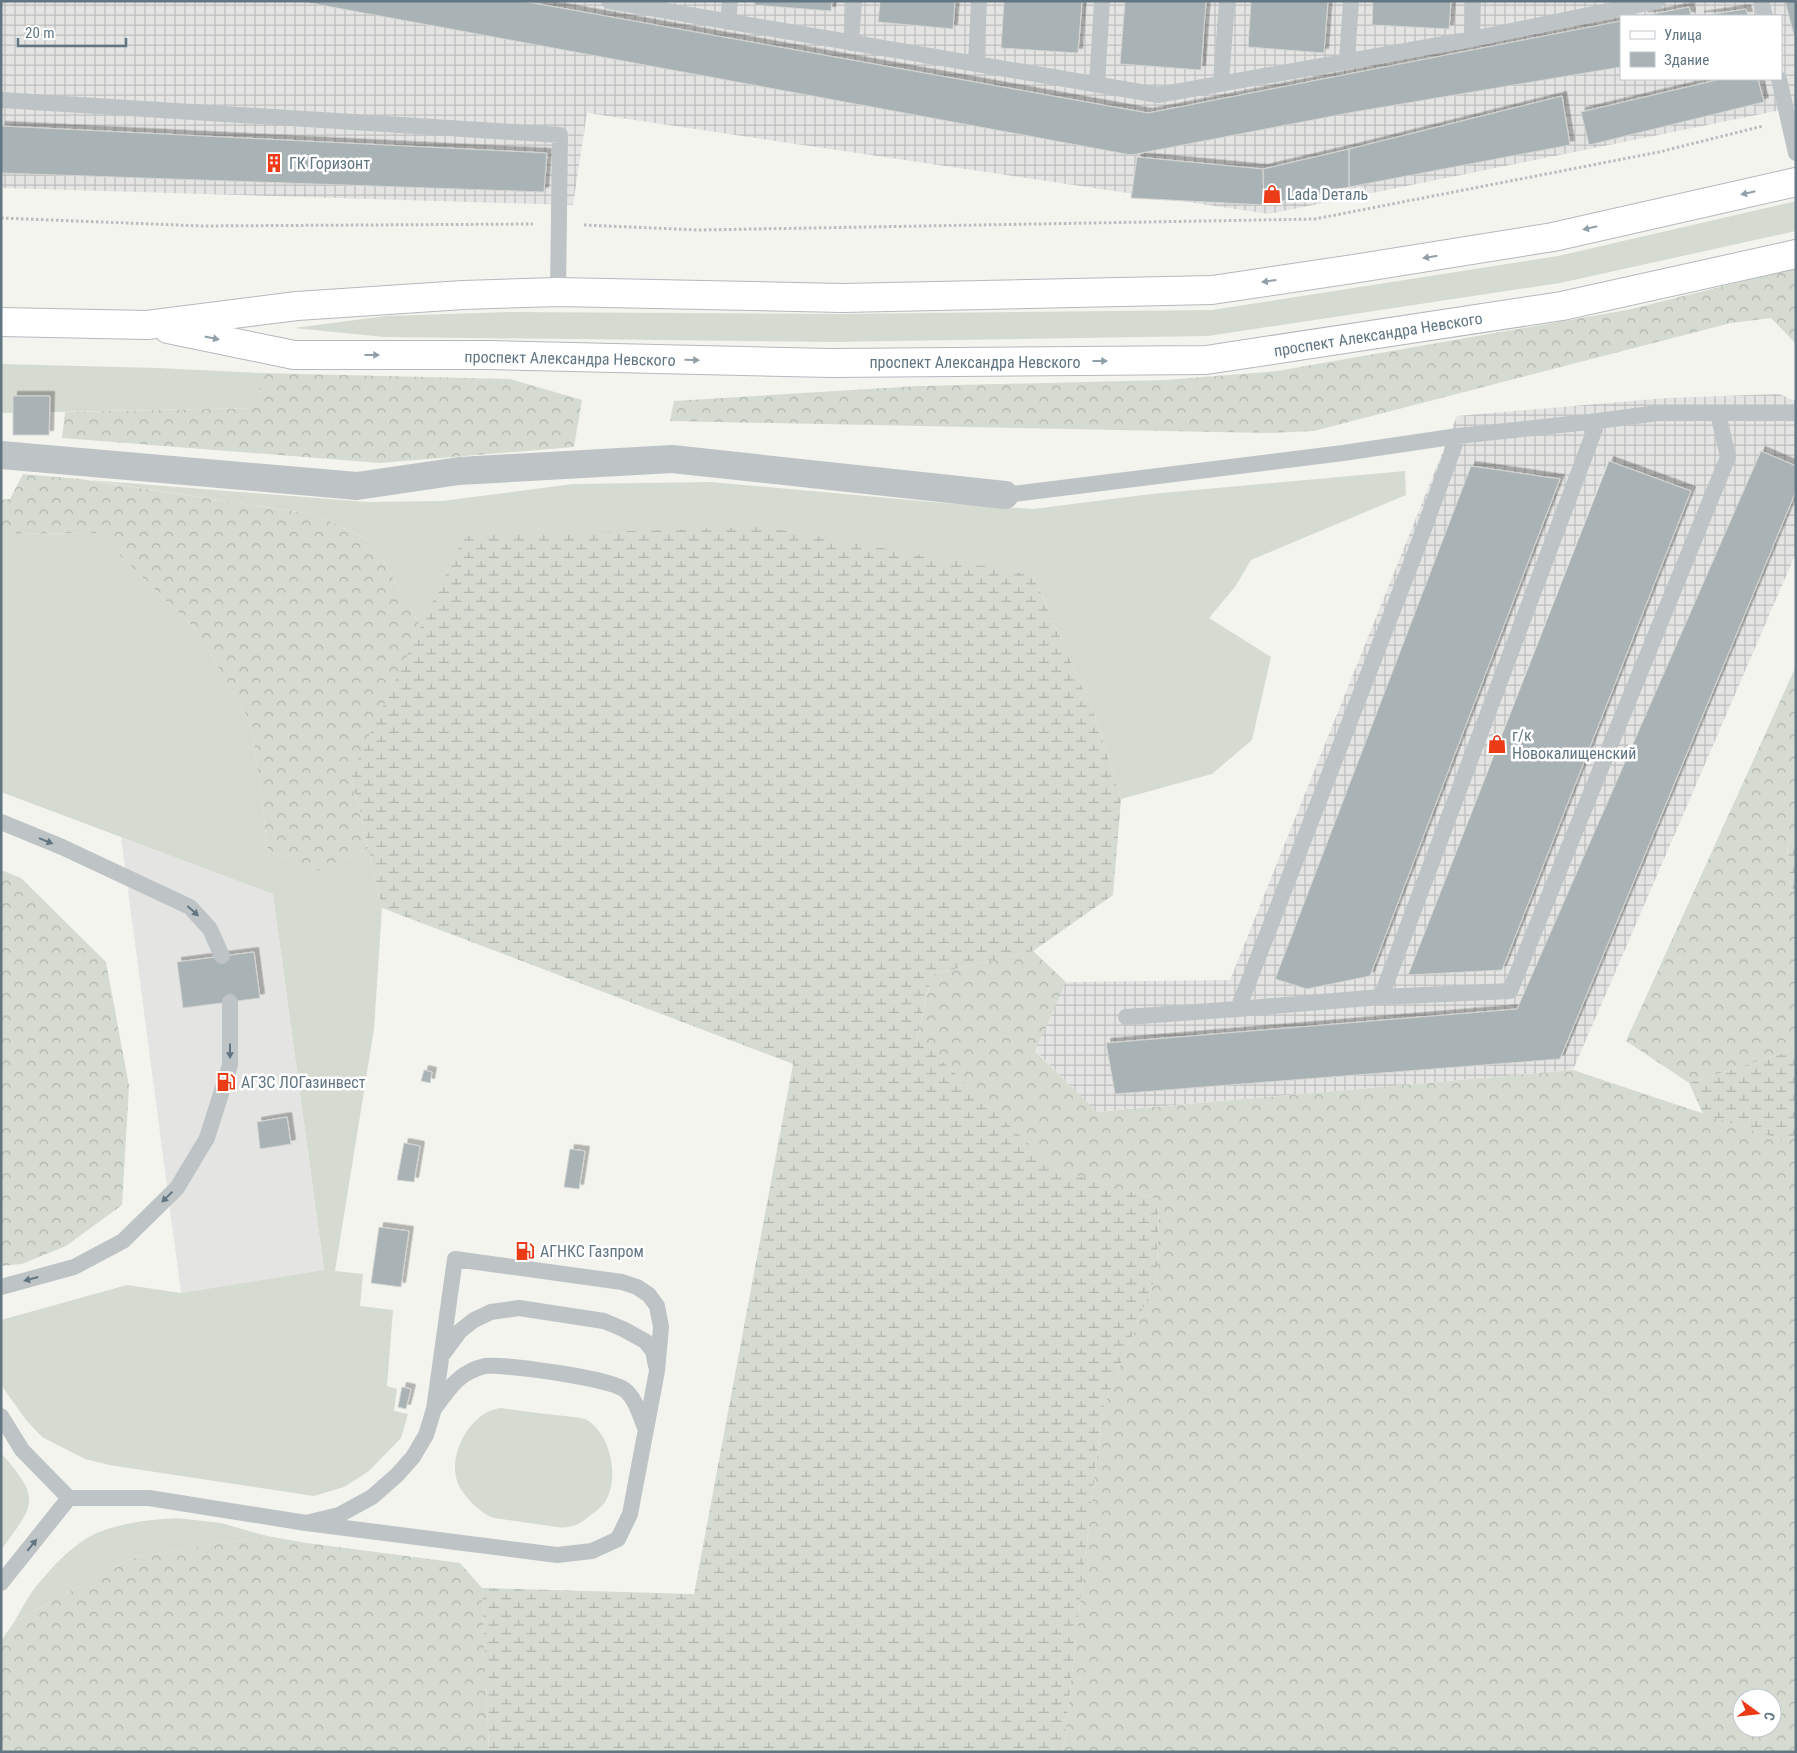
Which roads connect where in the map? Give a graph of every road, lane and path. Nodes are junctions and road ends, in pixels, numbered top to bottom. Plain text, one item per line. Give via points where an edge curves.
1 (609, 1) edge
2 (730, 1) edge
3 (854, 1) edge
4 (979, 1) edge
5 (1102, 1) edge
6 (1227, 1) edge
7 (1352, 1) edge
8 (1474, 1) edge
9 (1657, 1) edge
10 (1761, 1) edge
11 (1601, 7) edge
12 (1765, 15) edge
13 (728, 22) junction
14 (1472, 39) junction
15 (851, 43) junction
16 (1347, 61) junction
17 (976, 64) junction
18 (1779, 80) edge
19 (1221, 83) junction
20 (1097, 84) junction
21 (1, 100) edge
22 (1788, 119) junction
23 (1796, 153) edge
24 (1796, 182) edge
25 (1, 218) edge
26 (559, 224) junction
27 (1796, 254) edge
28 (558, 292) junction
29 (1, 322) edge
30 (147, 325) junction
31 (1718, 413) junction
32 (1796, 413) edge
33 (1598, 421) junction
34 (1458, 436) junction
35 (1, 454) edge
36 (1005, 494) joint
37 (1, 822) edge
38 (222, 956) dead end
39 (1381, 997) junction
40 (230, 1002) dead end
41 (1238, 1009) junction
42 (1126, 1017) dead end
43 (1, 1287) edge
44 (441, 1357) junction
45 (657, 1371) junction
46 (434, 1409) junction
47 (1, 1416) edge
48 (646, 1430) junction
49 (69, 1498) junction
50 (306, 1523) junction
51 (1, 1583) edge

1 - 13 lane
2 - 13 lane
3 - 15 lane
4 - 17 lane
5 - 20 lane
6 - 19 lane
7 - 16 lane
8 - 14 lane
9 - 11 lane
10 - 12 lane
11 - 14 lane
13 - 15 lane
14 - 16 lane
15 - 17 lane
16 - 19 lane
17 - 20 lane
18 - 22 lane
19 - 20 lane via 1158,95
21 - 26 lane via 560,135
22 - 23 lane
22 - 26 path via 1659,152 1315,219 699,230
24 -> 28 main road, проспект Александра Невского via 1553,237 1212,290 842,298
25 - 26 path via 202,226
26 - 28 lane
30 -> 27 main road, проспект Александра Невского via 294,355 831,363 1206,360 1562,306
28 - 30 main road, проспект Александра Невского via 296,306
29 - 30 main road, проспект Александра Невского
31 - 32 lane
31 - 33 lane via 1658,412
31 - 39 lane via 1728,457 1510,990
33 - 34 lane
33 - 39 lane
34 - 36 lane
34 - 41 lane
35 - 36 street via 357,486 459,471 672,459
37 -> 38 lane via 190,907 210,929
39 - 41 lane
40 -> 43 lane via 230,1065 207,1138 177,1188 123,1241 74,1267
41 - 42 lane
44 - 45 lane via 460,1331 474,1320 491,1312 519,1308 604,1322 623,1329 645,1341 653,1351
44 - 45 lane via 455,1259 622,1282 636,1287 649,1295 657,1306 661,1338
44 - 46 lane
45 - 48 lane
46 - 48 lane via 468,1372 484,1366 504,1366 592,1378 623,1388 632,1397
46 - 50 lane via 426,1434 413,1457 397,1475 372,1497 339,1515
47 - 49 lane via 22,1450
48 - 50 lane via 630,1514 618,1539 592,1551 556,1555
49 - 50 lane via 149,1498
51 -> 49 lane

